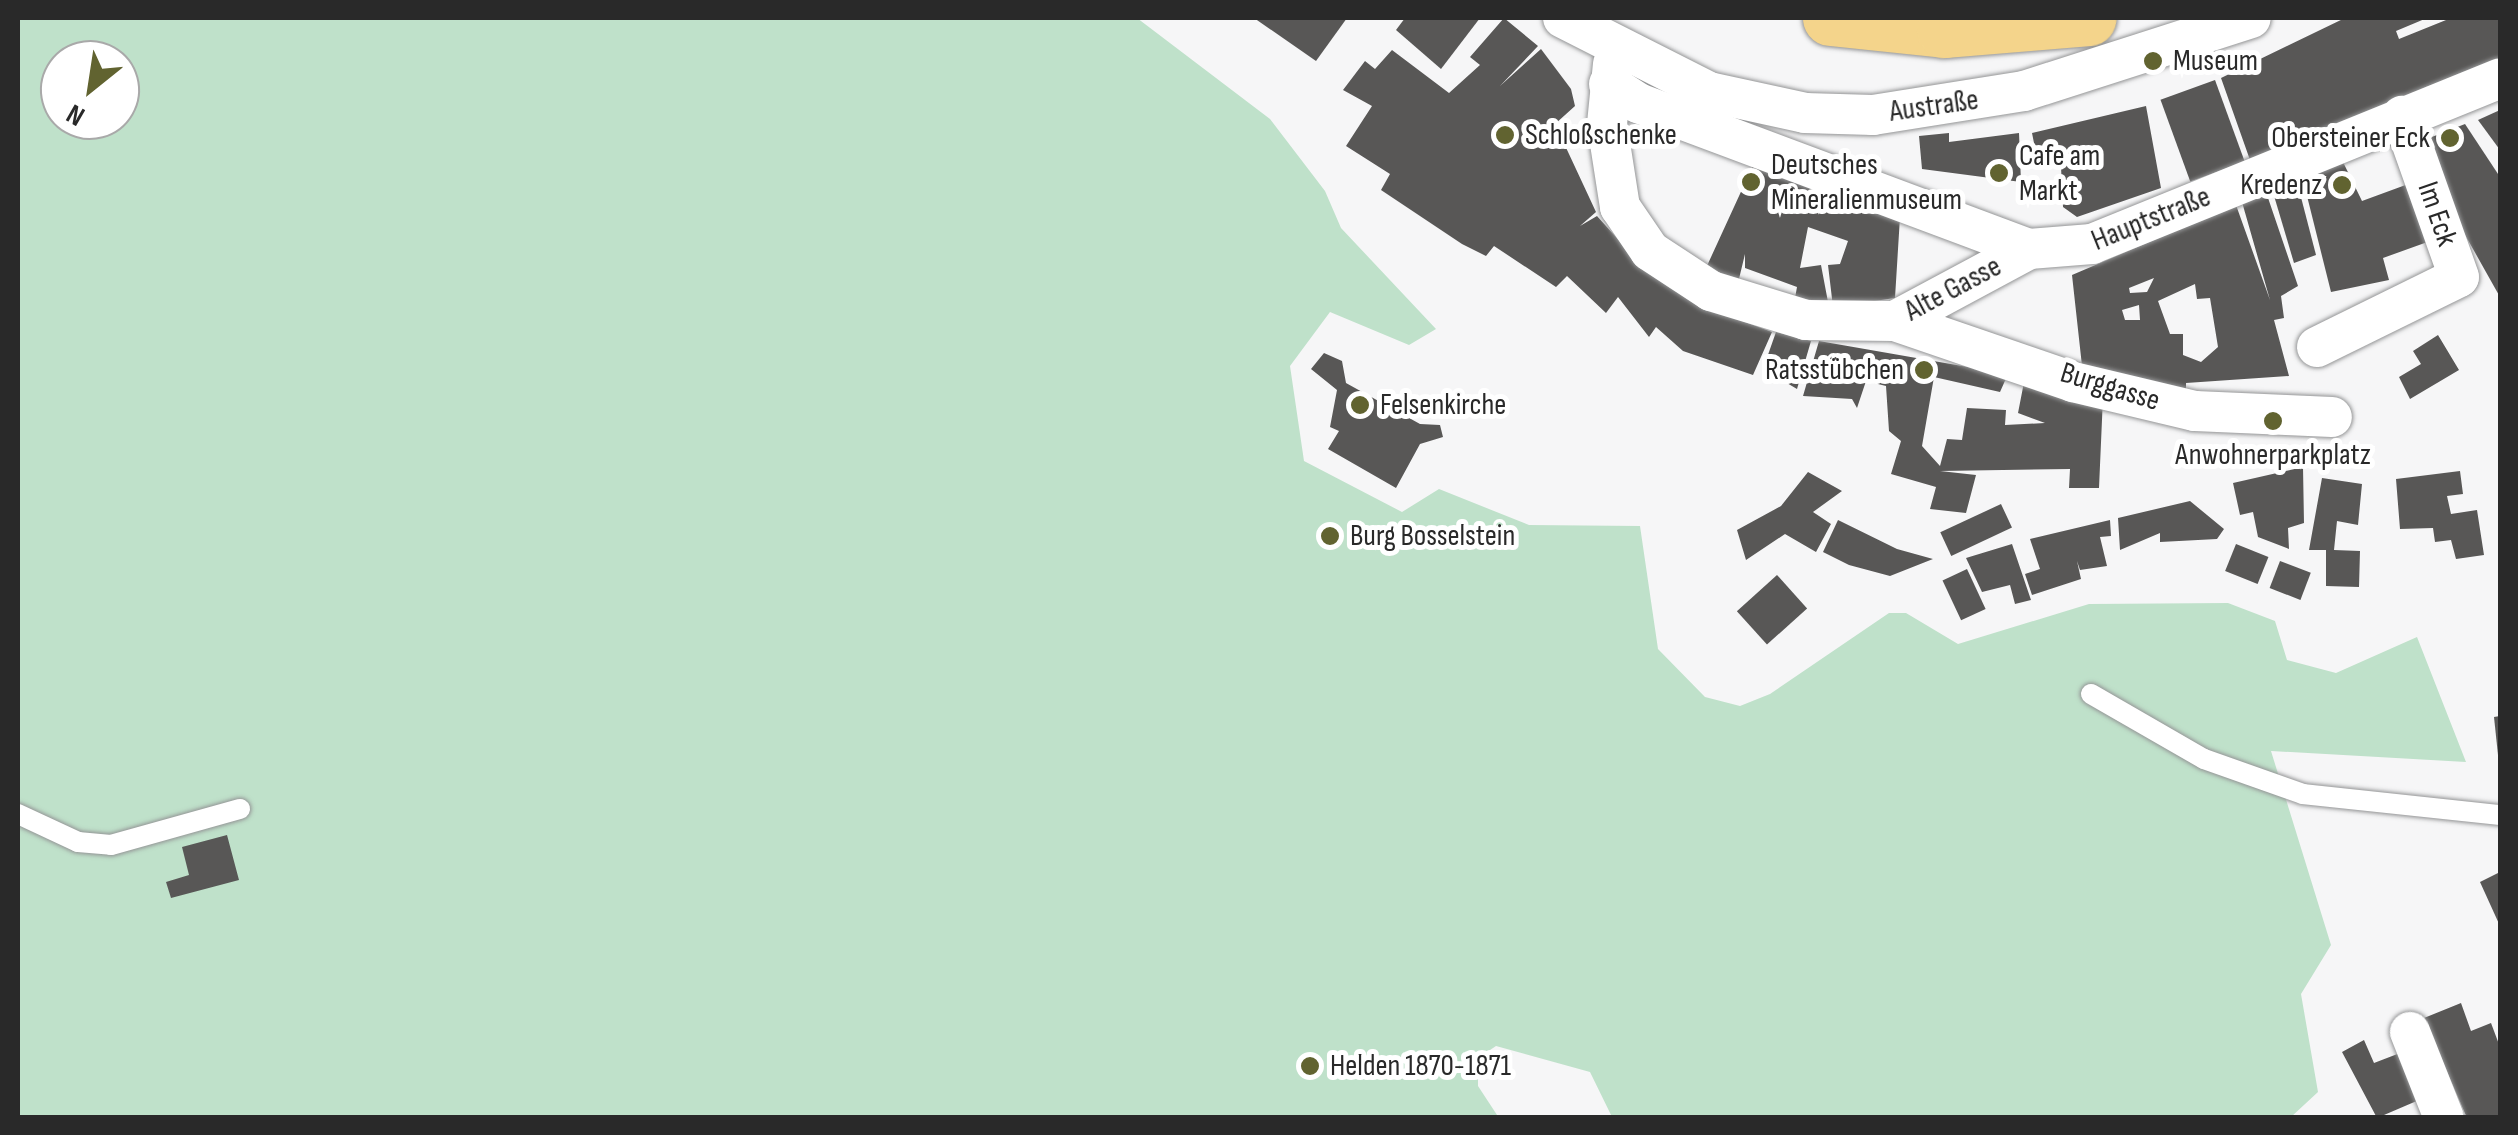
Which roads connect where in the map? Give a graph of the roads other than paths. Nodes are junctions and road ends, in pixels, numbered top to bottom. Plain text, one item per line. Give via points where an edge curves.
1 (1564, 18) edge
2 (1830, 18) edge
3 (2090, 18) edge
4 (2251, 18) edge
5 (1613, 67) junction
6 (2500, 78) edge
7 (2402, 116) junction
8 (2029, 249) junction
9 (1895, 321) junction
10 (2317, 347) dead end
11 (2332, 417) dead end
12 (2091, 694) dead end
13 (240, 809) dead end
14 (18, 814) edge
15 (2500, 815) edge
16 (2410, 1032) dead end
17 (2444, 1118) edge

1 - 5 street, Hauptstraße
2 - 3 main road via 1944,30
4 - 5 street, Austraße via 2024,91 1873,115 1753,104
5 - 8 street, Hauptstraße via 1638,104
5 - 9 street, Alte Gasse via 1612,174 1620,207 1650,251 1711,291 1774,314
6 - 7 street, Hauptstraße
7 - 8 street, Hauptstraße via 2092,244
7 - 10 street, Im Eck via 2459,277
8 - 9 street, Alte Gasse
9 - 11 street, Burggasse via 2073,382 2195,411
12 - 15 lane via 2204,758 2303,794
13 - 14 lane via 110,845 78,842
16 - 17 street

